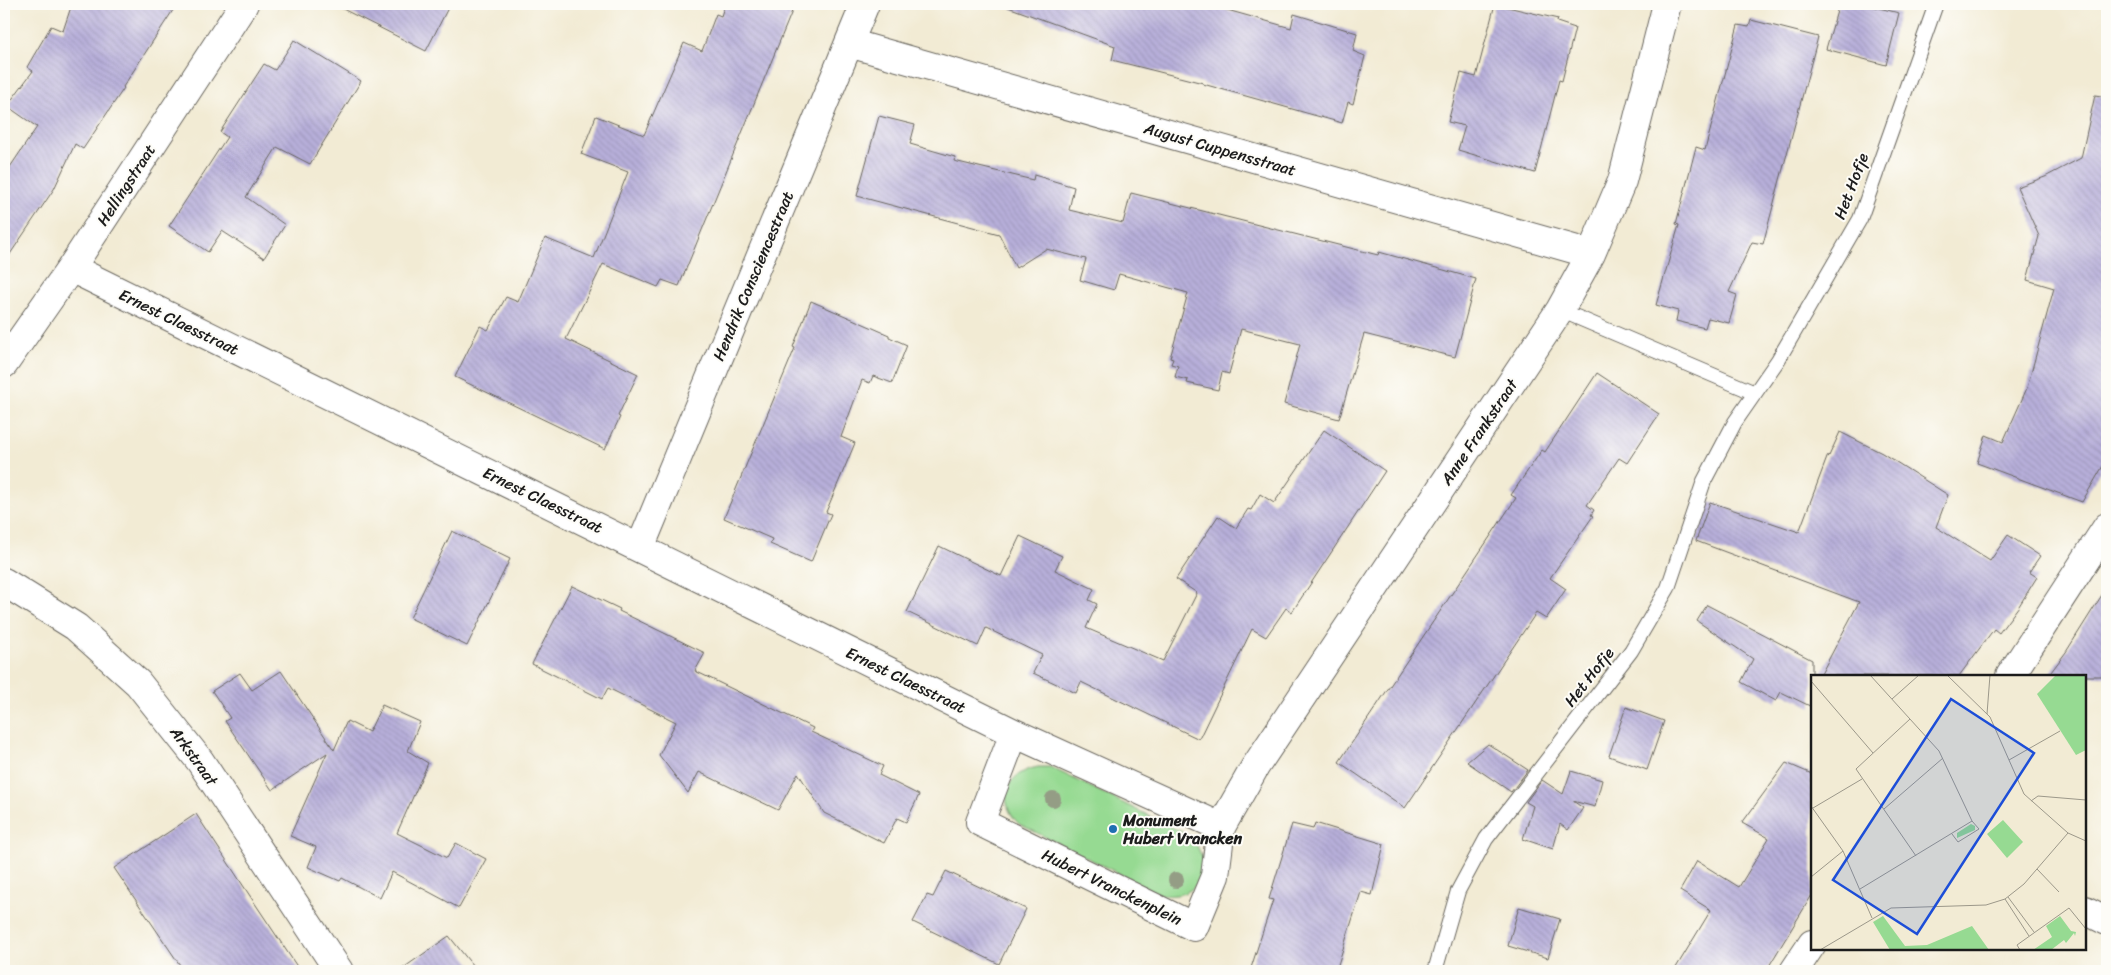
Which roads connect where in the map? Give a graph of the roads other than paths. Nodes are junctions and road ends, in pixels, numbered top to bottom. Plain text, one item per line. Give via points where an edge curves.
1 (244, 4) edge
2 (865, 4) edge
3 (1667, 4) edge
4 (1936, 4) edge
5 (849, 44) junction
6 (1591, 254) junction
7 (71, 268) junction
8 (1560, 310) junction
9 (4, 364) edge
10 (1755, 393) junction
11 (2107, 527) edge
12 (640, 548) junction
13 (4, 582) edge
14 (2011, 675) edge
15 (1014, 733) junction
16 (1221, 827) junction
17 (2086, 910) edge
18 (2107, 921) edge
19 (1811, 946) edge
20 (339, 971) edge
21 (1435, 971) edge
22 (1794, 971) edge

1 - 7 street, Hellingstraat
2 - 5 street, Hendrik Consciencestraat
3 - 6 street, Anne Frankstraat via 1622,182
4 - 10 lane, Het Hofje via 1860,219 1778,360
5 - 6 street, August Cuppensstraat
5 - 12 street, Hendrik Consciencestraat
6 - 8 street, Anne Frankstraat
7 - 9 street, Hellingstraat
7 - 12 street, Ernest Claesstraat
8 - 10 lane
8 - 16 street, Anne Frankstraat via 1255,767
10 - 21 lane, Het Hofje via 1735,422 1704,481 1668,588 1631,651 1486,839 1458,891
11 - 14 street
12 - 15 street, Ernest Claesstraat
13 - 20 street, Arkstraat via 76,627 138,683 200,761
15 - 16 street
15 - 16 street, Hubert Vranckenplein via 980,822 1194,927 1215,876
17 - 18 street
19 - 22 street

